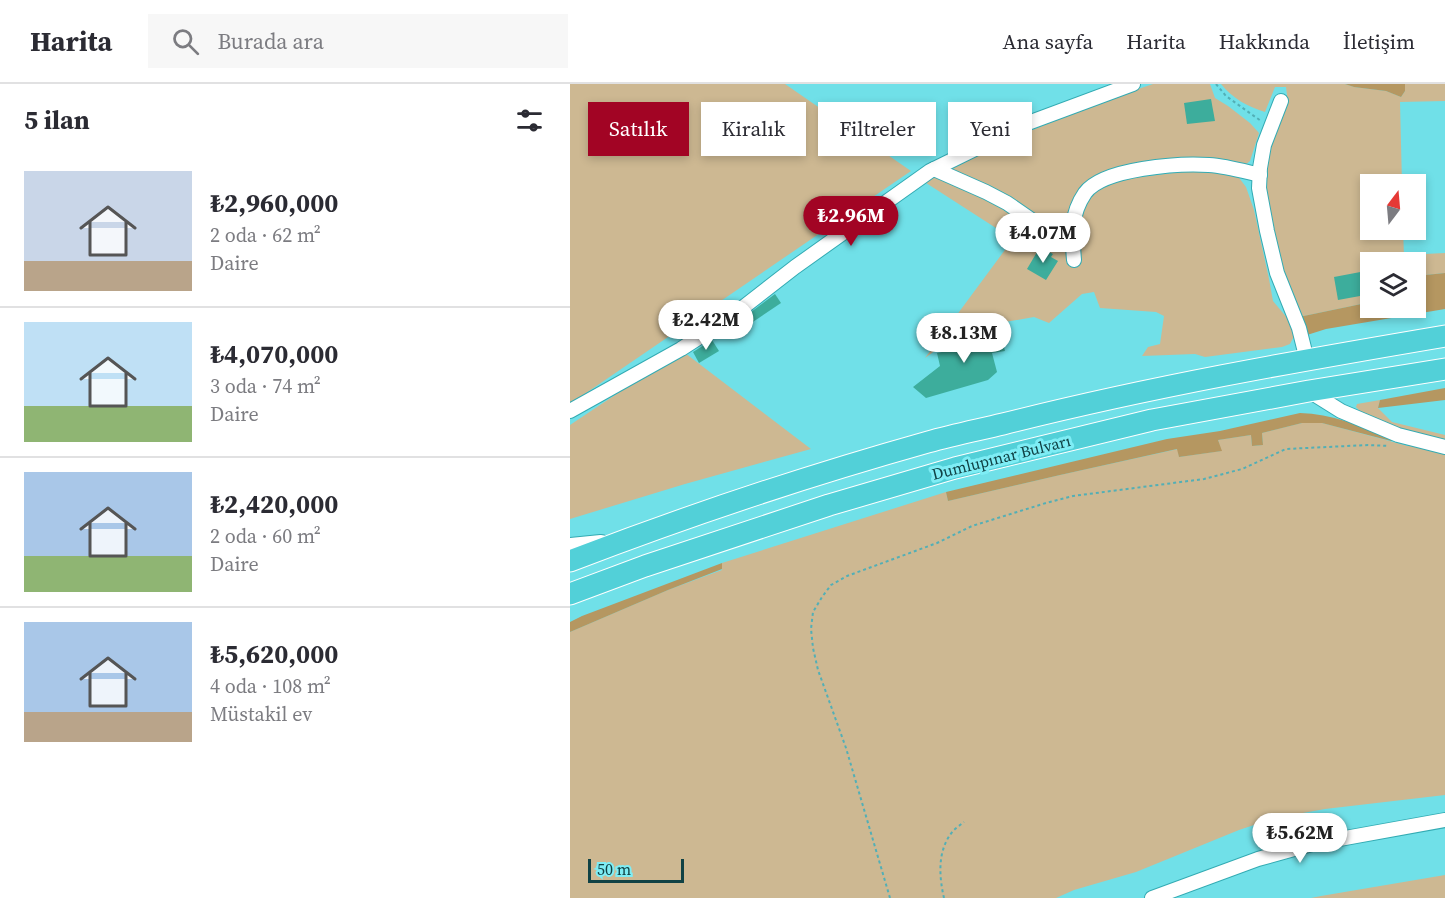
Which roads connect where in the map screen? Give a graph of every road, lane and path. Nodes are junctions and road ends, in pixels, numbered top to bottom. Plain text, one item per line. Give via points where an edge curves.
1 (1133, 84) edge
2 (1216, 84) edge
3 (1281, 101) dead end
4 (1271, 127) junction
5 (934, 169) junction
6 (1260, 175) junction
7 (1072, 230) junction
8 (1074, 260) dead end
9 (1445, 336) edge
10 (1307, 360) junction
11 (1445, 369) edge
12 (1309, 391) junction
13 (570, 411) edge
14 (1416, 440) junction
15 (1445, 447) edge
16 (621, 542) junction
17 (570, 548) edge
18 (570, 561) edge
19 (645, 566) junction
20 (570, 594) edge
21 (570, 610) edge
22 (1445, 820) edge
23 (964, 822) dead end
24 (891, 898) edge
25 (944, 898) edge
26 (1152, 898) edge

1 - 5 street via 1028,123
2 - 4 path via 1226,96
3 - 4 street
4 - 6 street
5 - 7 street via 1007,203 1033,221
5 - 13 street via 732,316
6 - 7 street via 1193,165 1110,177 1086,192
6 - 10 street via 1267,231
7 - 8 street
9 - 10 highway, Dumlupınar Bulvarı
10 - 16 highway, Dumlupınar Bulvarı via 1054,411 929,442
11 - 12 highway, Dumlupınar Bulvarı
12 - 14 street via 1341,411
12 - 19 highway, Dumlupınar Bulvarı via 1152,420 955,468
14 - 15 street
14 - 24 path via 1395,446 1286,449 1242,469 1204,479 1073,496 972,526 831,585 813,612 813,648
16 - 17 main road
16 - 18 highway, Dumlupınar Bulvarı
19 - 20 highway, Dumlupınar Bulvarı
19 - 21 highway
22 - 26 street via 1312,844 1258,859
23 - 25 path via 952,832 941,856

